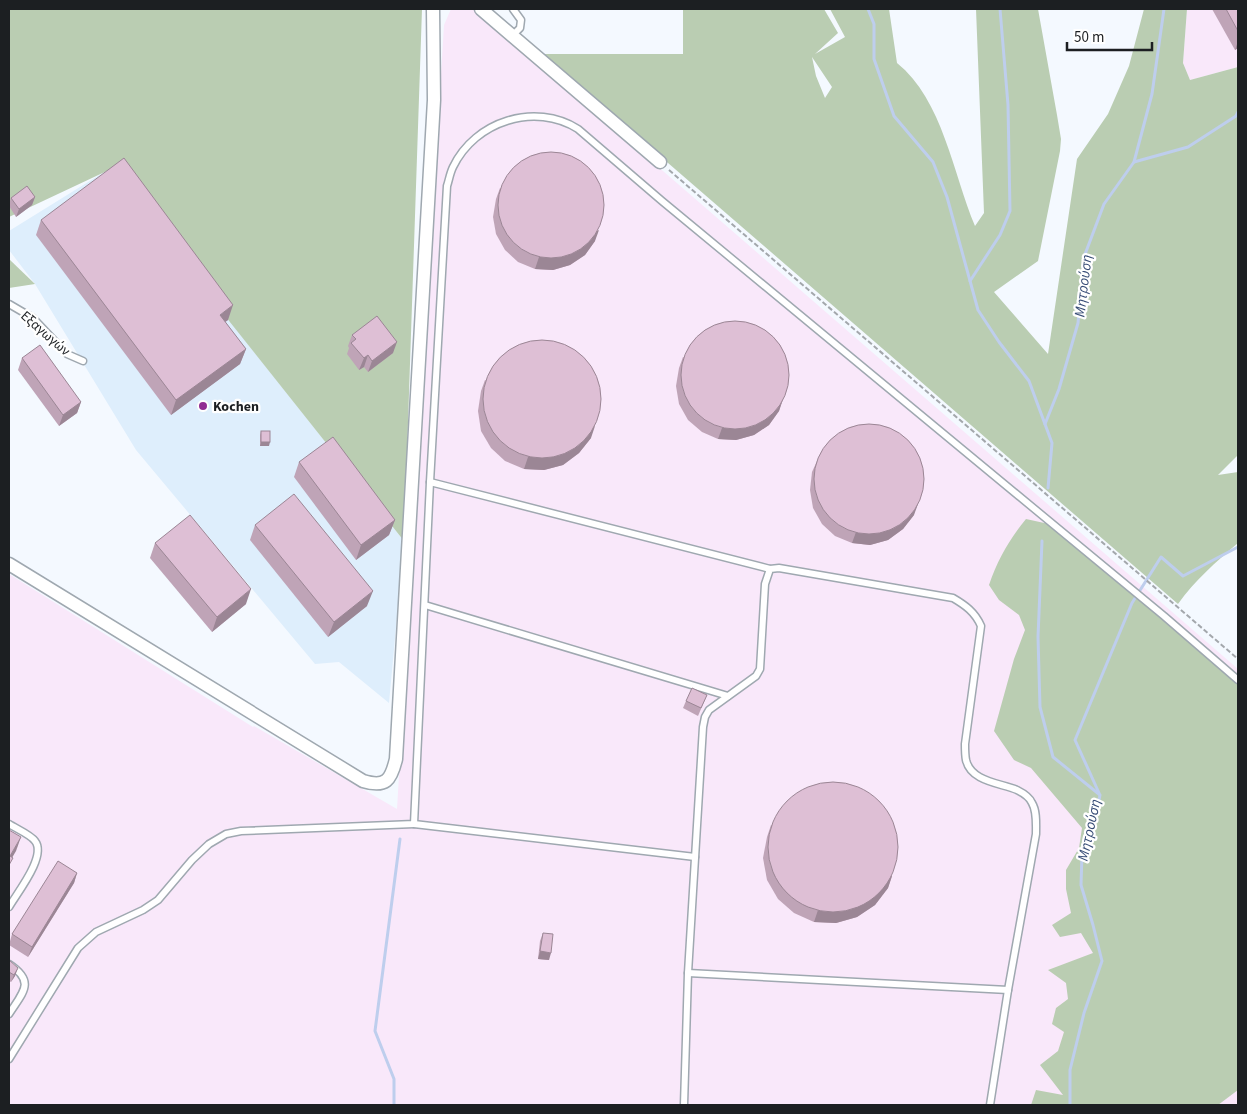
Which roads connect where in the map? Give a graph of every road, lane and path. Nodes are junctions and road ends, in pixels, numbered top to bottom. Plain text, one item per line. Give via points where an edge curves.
1 (433, 9) edge
2 (481, 9) edge
3 (513, 9) edge
4 (512, 36) junction
5 (660, 162) joint
6 (9, 304) edge
7 (83, 361) dead end
8 (430, 482) junction
9 (9, 564) edge
10 (770, 569) junction
11 (425, 605) junction
12 (1238, 659) edge
13 (1238, 680) edge
14 (728, 696) junction
15 (9, 824) edge
16 (414, 824) junction
17 (695, 857) junction
18 (9, 907) edge
19 (9, 964) edge
20 (688, 973) junction
21 (1008, 990) junction
22 (9, 1014) edge
23 (9, 1059) edge
24 (684, 1105) edge
25 (990, 1105) edge

1 - 9 street via 434,110 396,759 392,775 386,782 363,782
2 - 4 street
3 - 4 lane via 521,20 520,28
4 - 5 street
5 - 12 path
6 - 7 lane, Εξαγωγών via 33,318 67,354
8 - 10 lane
8 - 11 lane
8 - 13 lane via 447,186 453,167 476,138 493,126 526,117 556,119 578,130
10 - 14 lane via 765,584 760,668 756,676
10 - 21 lane via 953,598 978,618 981,632 965,744 966,762 973,773 985,780 1023,793 1032,802 1036,816 1036,834
11 - 14 lane
11 - 16 lane
14 - 17 lane via 709,710 704,722
15 - 18 lane via 35,841 39,851 36,862
16 - 17 lane
16 - 23 lane via 226,834 192,860 158,900 96,932 78,948
17 - 20 lane
19 - 22 lane via 25,980 24,989
20 - 21 lane
20 - 24 lane
21 - 25 lane

